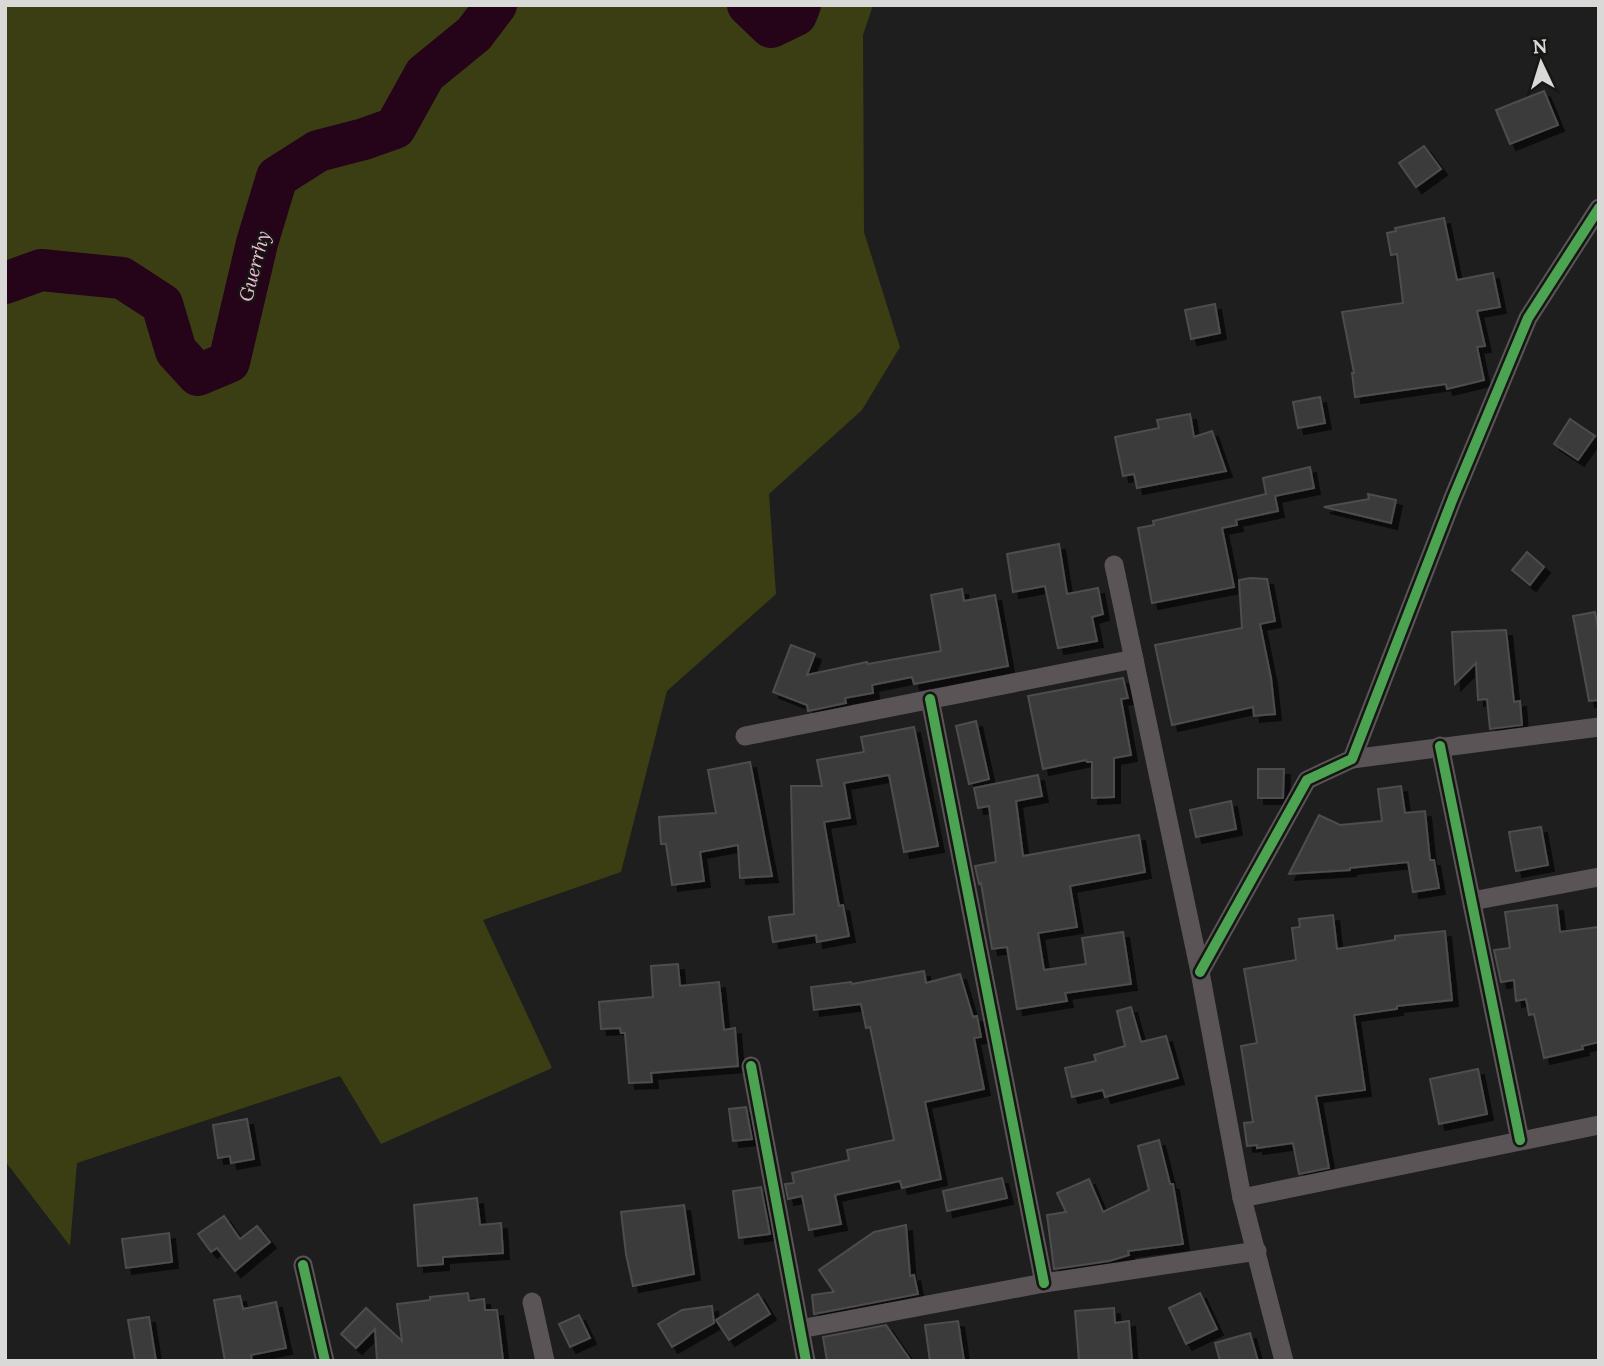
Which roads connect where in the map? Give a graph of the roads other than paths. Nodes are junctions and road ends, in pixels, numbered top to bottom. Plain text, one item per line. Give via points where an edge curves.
1 (1599, 208) edge
2 (1114, 565) dead end
3 (1134, 659) junction
4 (930, 699) junction
5 (1599, 727) edge
6 (745, 736) dead end
7 (1440, 746) junction
8 (1352, 759) junction
9 (1599, 877) edge
10 (1472, 901) junction
11 (1200, 972) junction
12 (751, 1066) dead end
13 (1599, 1125) edge
14 (1520, 1140) junction
15 (1242, 1198) junction
16 (1257, 1251) junction
17 (303, 1265) dead end
18 (1044, 1283) junction
19 (532, 1302) dead end
20 (800, 1329) junction
21 (325, 1361) edge
22 (545, 1361) edge
23 (806, 1361) edge
24 (1284, 1361) edge

1 - 8 street via 1528,318 1452,498
2 - 3 street
3 - 4 street
3 - 11 street
4 - 6 street
4 - 18 street
5 - 7 street
7 - 8 street
7 - 10 street
8 - 11 street via 1307,780
9 - 10 street
10 - 14 street
11 - 15 street
12 - 20 street
13 - 14 street
14 - 15 street
15 - 16 street
16 - 18 street
16 - 24 street
17 - 21 street
18 - 20 street
19 - 22 street
20 - 23 street

